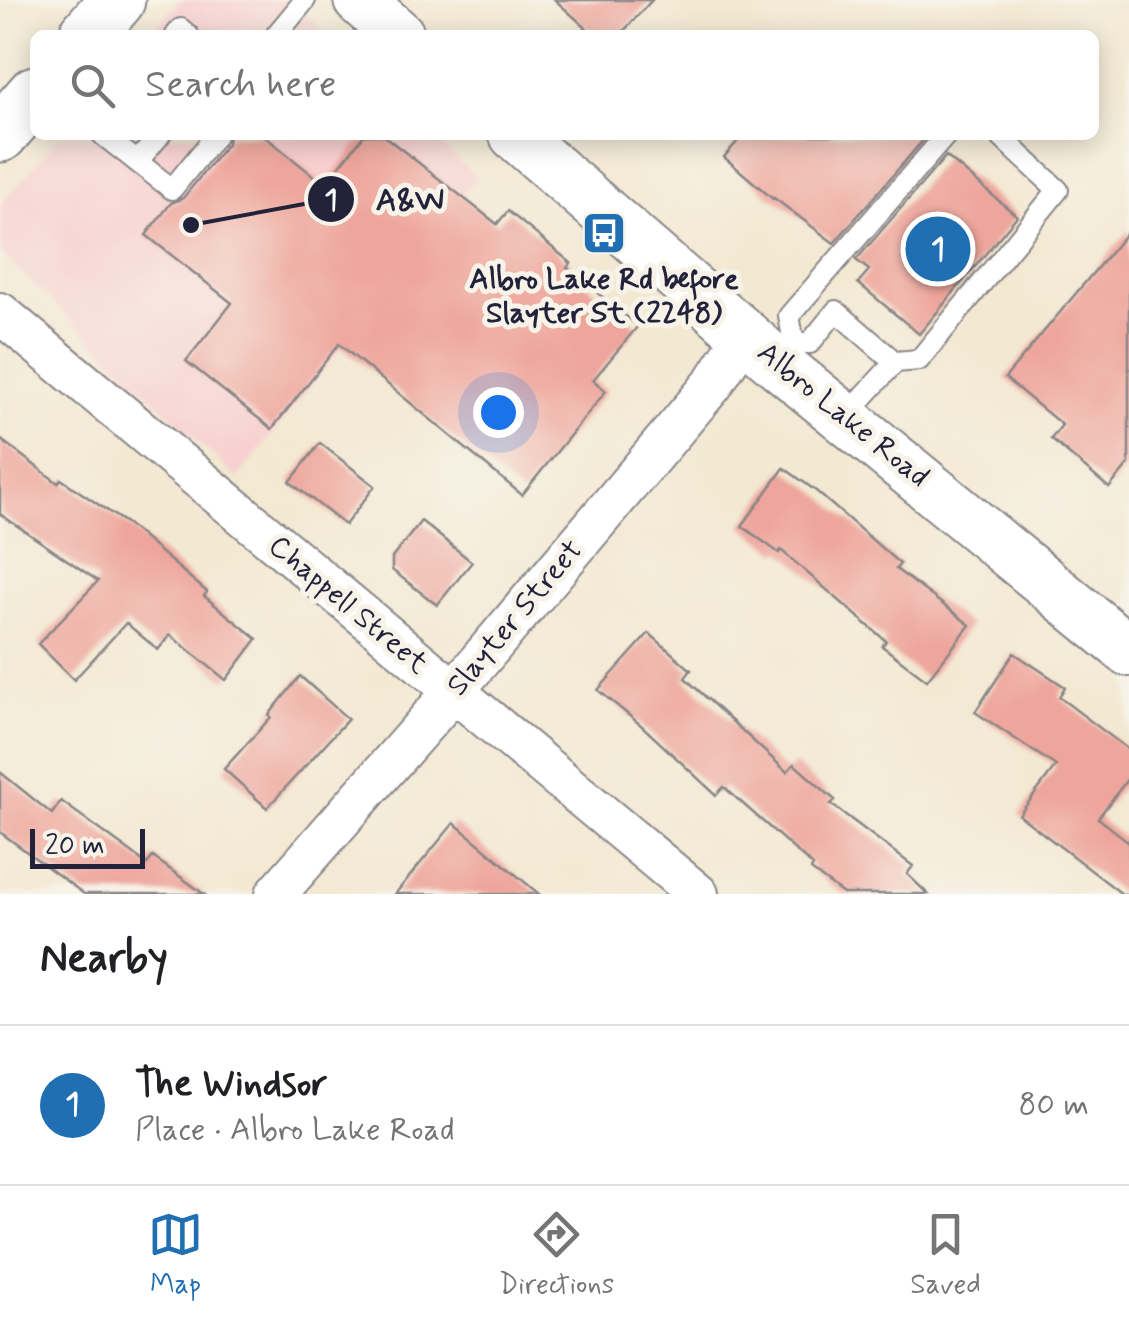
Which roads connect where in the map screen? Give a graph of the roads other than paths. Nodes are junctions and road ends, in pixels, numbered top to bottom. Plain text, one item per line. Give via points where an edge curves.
1 (117, 0) edge
2 (305, 0) edge
3 (359, 0) edge
4 (91, 30) edge
5 (280, 30) edge
6 (393, 30) edge
7 (30, 100) edge
8 (0, 134) edge
9 (110, 140) edge
10 (156, 140) edge
11 (212, 140) edge
12 (520, 140) edge
13 (942, 140) edge
14 (1004, 140) edge
15 (137, 162) junction
16 (0, 314) edge
17 (772, 346) junction
18 (895, 362) junction
19 (844, 416) junction
20 (1129, 651) edge
21 (453, 692) junction
22 (276, 894) edge
23 (698, 894) edge

1 - 4 main road
2 - 5 lane
3 - 6 street
7 - 8 main road
9 - 15 lane
10 - 15 lane
11 - 15 lane via 172,189
12 - 17 street, Albro Lake Road
13 - 17 lane via 788,316
14 - 18 lane via 1058,190 919,360
16 - 21 street, Chappell Street
17 - 18 lane via 810,343 836,311
17 - 19 street, Albro Lake Road
17 - 21 street, Slayter Street via 712,384
18 - 19 lane
19 - 20 street, Albro Lake Road
21 - 22 street, Slayter Street
21 - 23 street, Chappell Street

